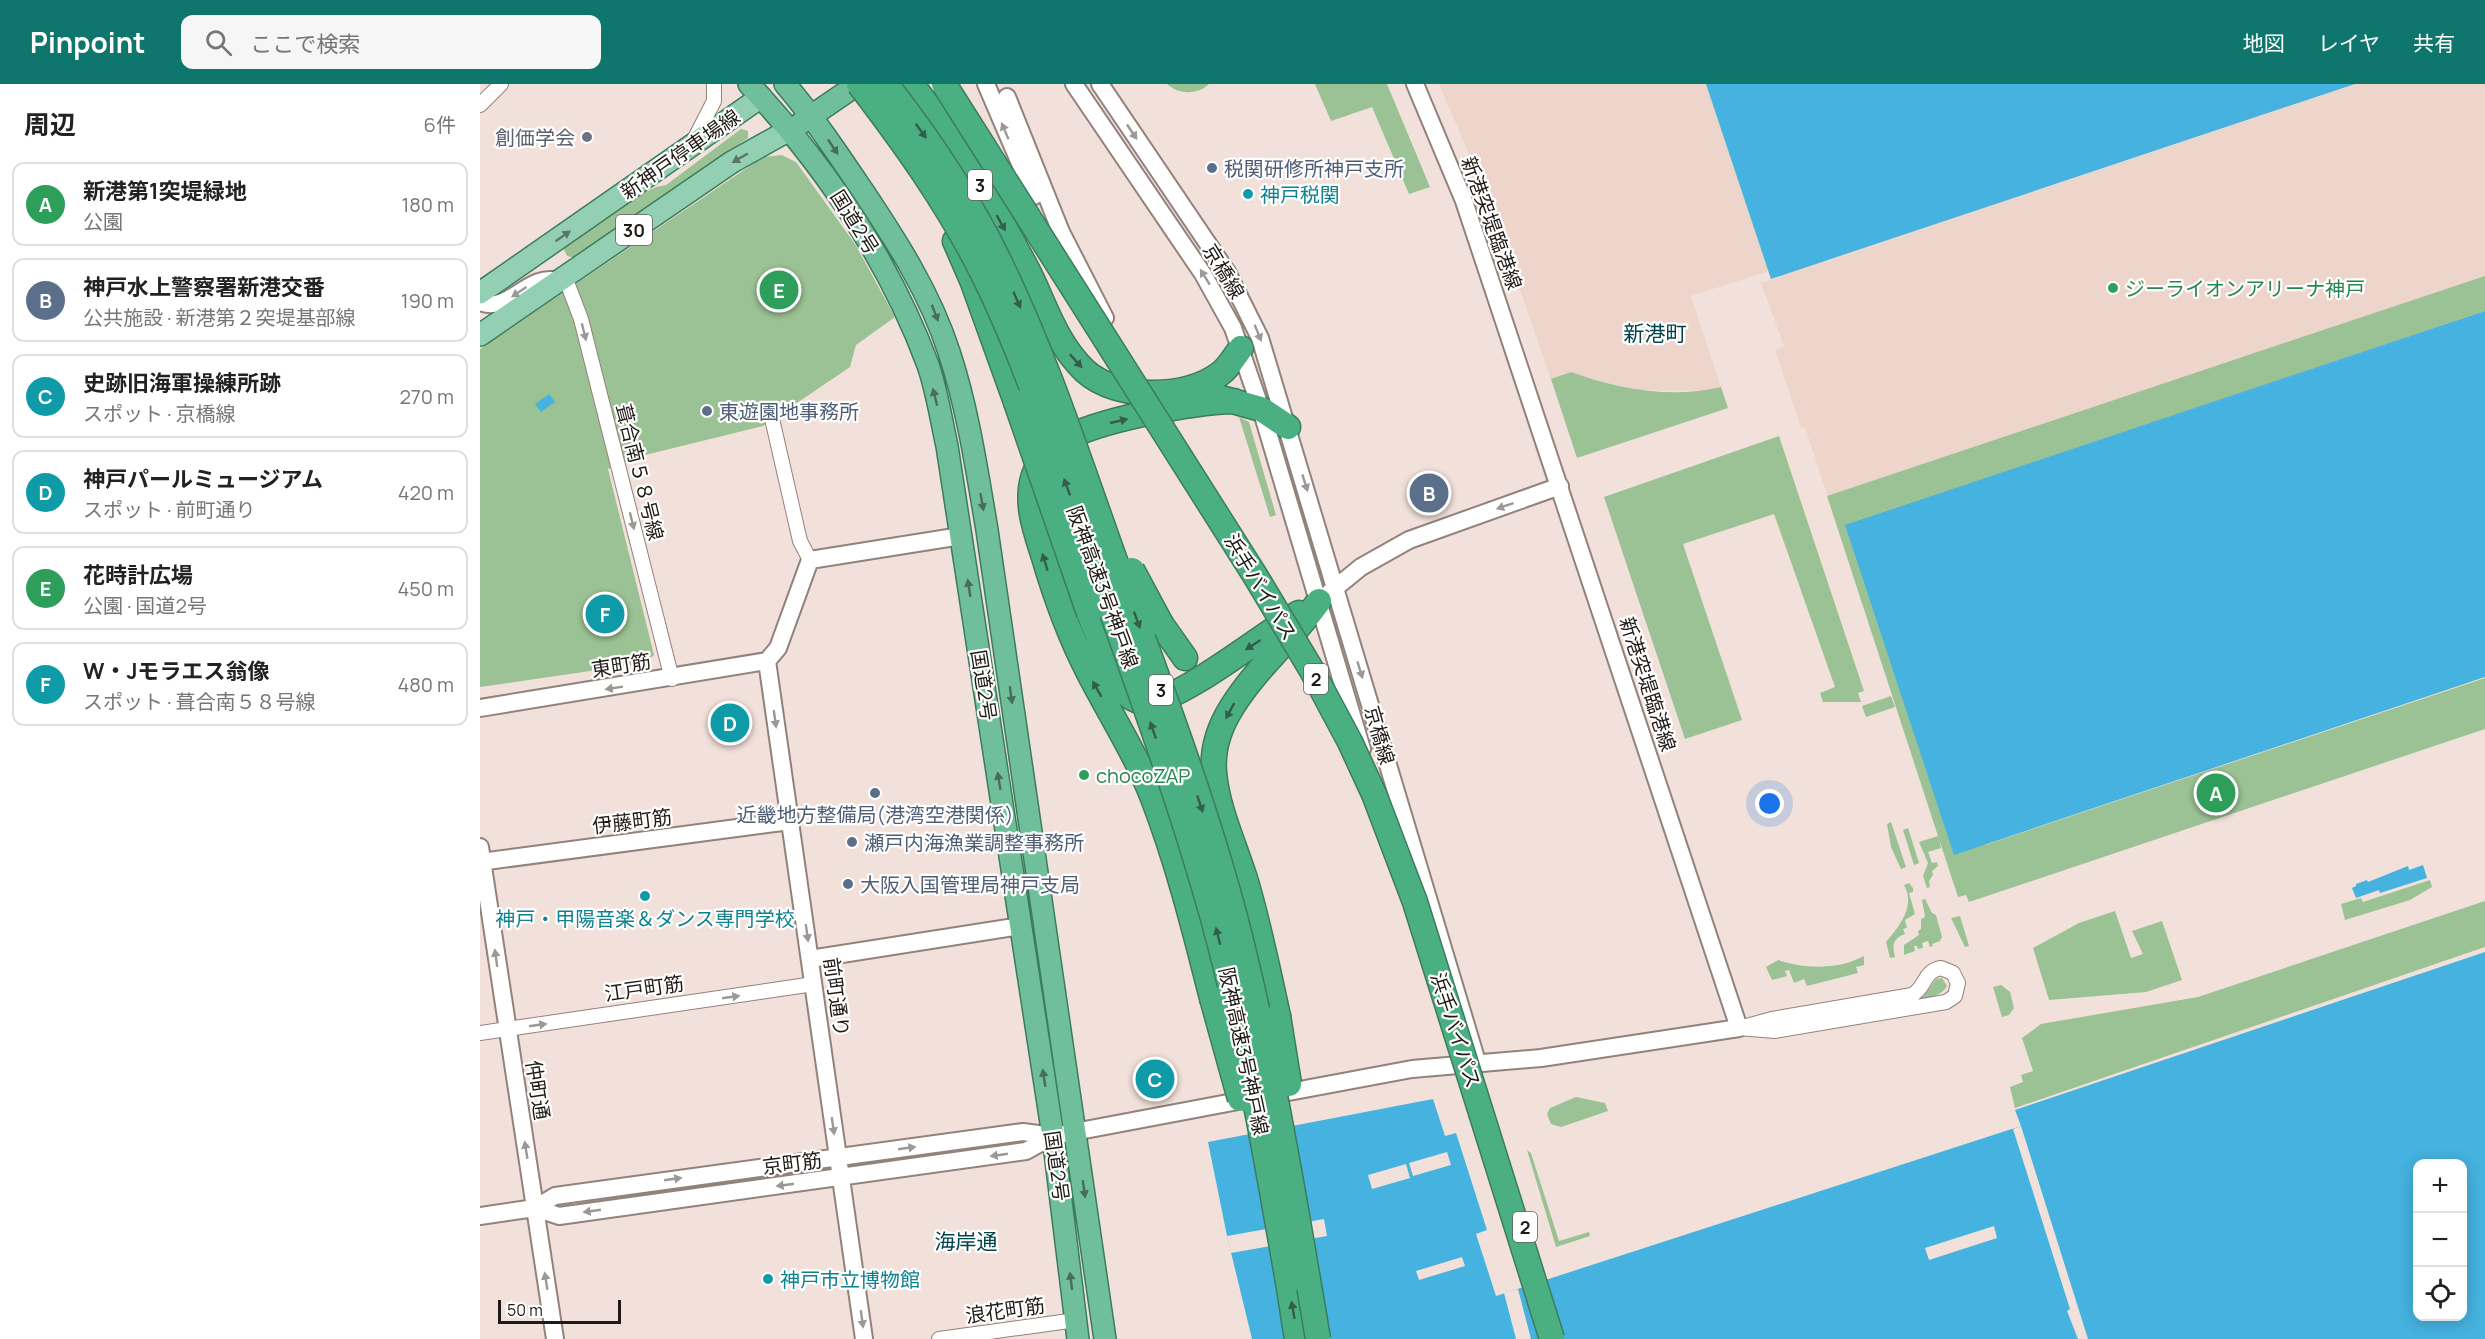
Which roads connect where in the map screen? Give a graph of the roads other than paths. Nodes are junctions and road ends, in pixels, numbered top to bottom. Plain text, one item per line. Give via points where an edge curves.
1 (501, 84) edge
2 (714, 84) edge
3 (784, 84) edge
4 (858, 84) edge
5 (886, 84) edge
6 (912, 84) edge
7 (944, 84) edge
8 (952, 84) edge
9 (986, 84) edge
10 (1074, 84) edge
11 (1100, 84) edge
12 (1415, 84) edge
13 (1005, 90) edge
14 (755, 91) edge
15 (480, 105) edge
16 (812, 116) junction
17 (888, 122) junction
18 (791, 129) junction
19 (689, 149) junction
20 (562, 279) junction
21 (481, 295) edge
22 (1082, 299) junction
23 (480, 336) edge
24 (1241, 348) junction
25 (1124, 354) junction
26 (1221, 373) junction
27 (1198, 394) junction
28 (1170, 400) junction
29 (1234, 401) junction
30 (1261, 409) junction
31 (1066, 420) junction
32 (773, 423) dead end
33 (1288, 427) junction
34 (1560, 486) junction
35 (961, 536) junction
36 (810, 560) junction
37 (1327, 594) junction
38 (1185, 658) dead end
39 (767, 661) junction
40 (672, 679) junction
41 (480, 708) edge
42 (790, 821) junction
43 (481, 857) edge
44 (1021, 926) junction
45 (810, 959) junction
46 (814, 984) junction
47 (507, 1029) junction
48 (1739, 1029) junction
49 (480, 1033) edge
50 (1478, 1065) junction
51 (1454, 1066) junction
52 (1075, 1131) junction
53 (1053, 1136) junction
54 (837, 1157) junction
55 (840, 1178) junction
56 (535, 1208) junction
57 (480, 1216) edge
58 (1298, 1280) junction
59 (1077, 1330) edge
60 (555, 1339) edge
61 (864, 1339) edge
62 (939, 1339) edge
63 (1105, 1339) edge
64 (1298, 1339) edge
65 (1318, 1339) edge
66 (1552, 1339) edge
67 (1559, 1339) edge

1 - 15 street
2 - 19 street via 714,101
3 - 14 highway
3 - 16 highway, 国道2号
4 - 16 highway
4 - 17 highway, 阪神高速3号神戸線 / 3, bridge
5 -> 31 highway, 阪神高速3号神戸線 / 3, bridge via 927,138 985,233
6 -> 28 highway, 3 via 976,178 1071,357 1086,372 1118,390
7 - 22 highway, 浜手バイパス / 2, bridge
8 - 25 highway, 浜手バイパス / 2
22 -> 9 street, bridge
24 -> 10 street, 京橋線 via 1203,274
11 -> 33 street, 京橋線 via 1227,272 1260,338
12 - 34 street, 新港突堤臨港線 via 1464,201
13 - 25 street via 1061,232
14 - 18 highway, 国道2号
14 - 19 main road, 新神戸停車場線 / 30
16 - 18 highway
16 -> 52 highway, 国道2号 via 891,233 932,305 950,352 971,436 987,530
37 -> 17 highway, 3, bridge via 1249,648 1167,697 1149,702 1133,700 1121,689 1089,613 972,280 942,214
58 -> 17 highway, 阪神高速3号神戸線 / 3, bridge via 1232,991 1192,850 1135,677 999,308 949,212
18 -> 20 main road, 新神戸停車場線 / 30 via 732,162
35 -> 18 highway, 国道2号 via 947,446 928,367 865,235
21 -> 19 main road, 新神戸停車場線 / 30
20 - 21 main road via 552,267 537,266
20 -> 23 main road, 新神戸停車場線 / 30
20 -> 40 street, 葺合南５８号線 via 579,310
22 - 66 highway, 浜手バイパス / 2, bridge via 1311,669 1374,794 1415,902
24 - 26 highway, 3
24 - 30 street, 京橋線
25 - 67 highway, 浜手バイパス / 2 via 1317,665 1380,793 1420,899
26 - 27 highway
26 - 28 highway, 3
27 - 28 highway
27 - 29 highway
28 - 29 highway, 3
58 -> 28 highway, 3, bridge via 1164,828 1140,768 1064,618 1031,513 1035,474 1048,452 1074,434
29 - 30 highway, 3
30 - 33 highway, 3
30 - 37 street, 京橋線
31 - 38 highway, bridge via 1128,562 1161,624
31 -> 58 highway, 阪神高速3号神戸線 / 3, bridge via 1191,774 1234,914 1286,1143
32 - 36 street via 800,541
33 -> 37 street, 京橋線
34 -> 37 street via 1385,551
34 - 48 street, 新港突堤臨港線
35 - 36 street
44 -> 35 highway, 国道2号
36 - 39 street via 778,648
37 -> 50 street, 京橋線
37 - 51 street, 京橋線
37 -> 58 highway, 3, bridge via 1246,686 1231,708 1214,754 1216,787 1257,924 1278,1016 1298,1155
39 - 40 street, 東町筋
39 -> 42 street, 前町通り
40 -> 41 street, 東町筋
42 - 43 street, 伊藤町筋
42 -> 45 street, 前町通り
47 -> 43 street, 仲町通
44 - 45 street
53 -> 44 highway, 国道2号
45 - 46 street, 前町通り
47 -> 46 street, 江戸町筋
46 -> 54 street, 前町通り
47 - 49 street, 江戸町筋
56 -> 47 street, 仲町通
48 - 48 street via 1773,1019 1912,995 1920,990 1928,973 1937,968 1950,971 1958,983 1955,996 1941,1003 1775,1031
48 - 50 street
50 - 51 street
51 - 52 street via 1412,1069
52 - 53 street, 京町筋
52 -> 63 highway, 国道2号
54 -> 53 street, 京町筋 via 1023,1132
53 -> 55 street, 京町筋 via 1026,1151
59 -> 53 highway, 国道2号
54 - 55 street, 前町通り
56 -> 54 street, 京町筋 via 555,1196
55 -> 56 street, 京町筋 via 559,1216
55 -> 61 street, 前町通り
56 - 57 street, 京町筋
60 -> 56 street, 仲町通
64 -> 58 highway, 阪神高速3号神戸線 / 3
58 - 65 highway, 阪神高速3号神戸線 / 3, bridge
59 - 62 street, 浪花町筋

